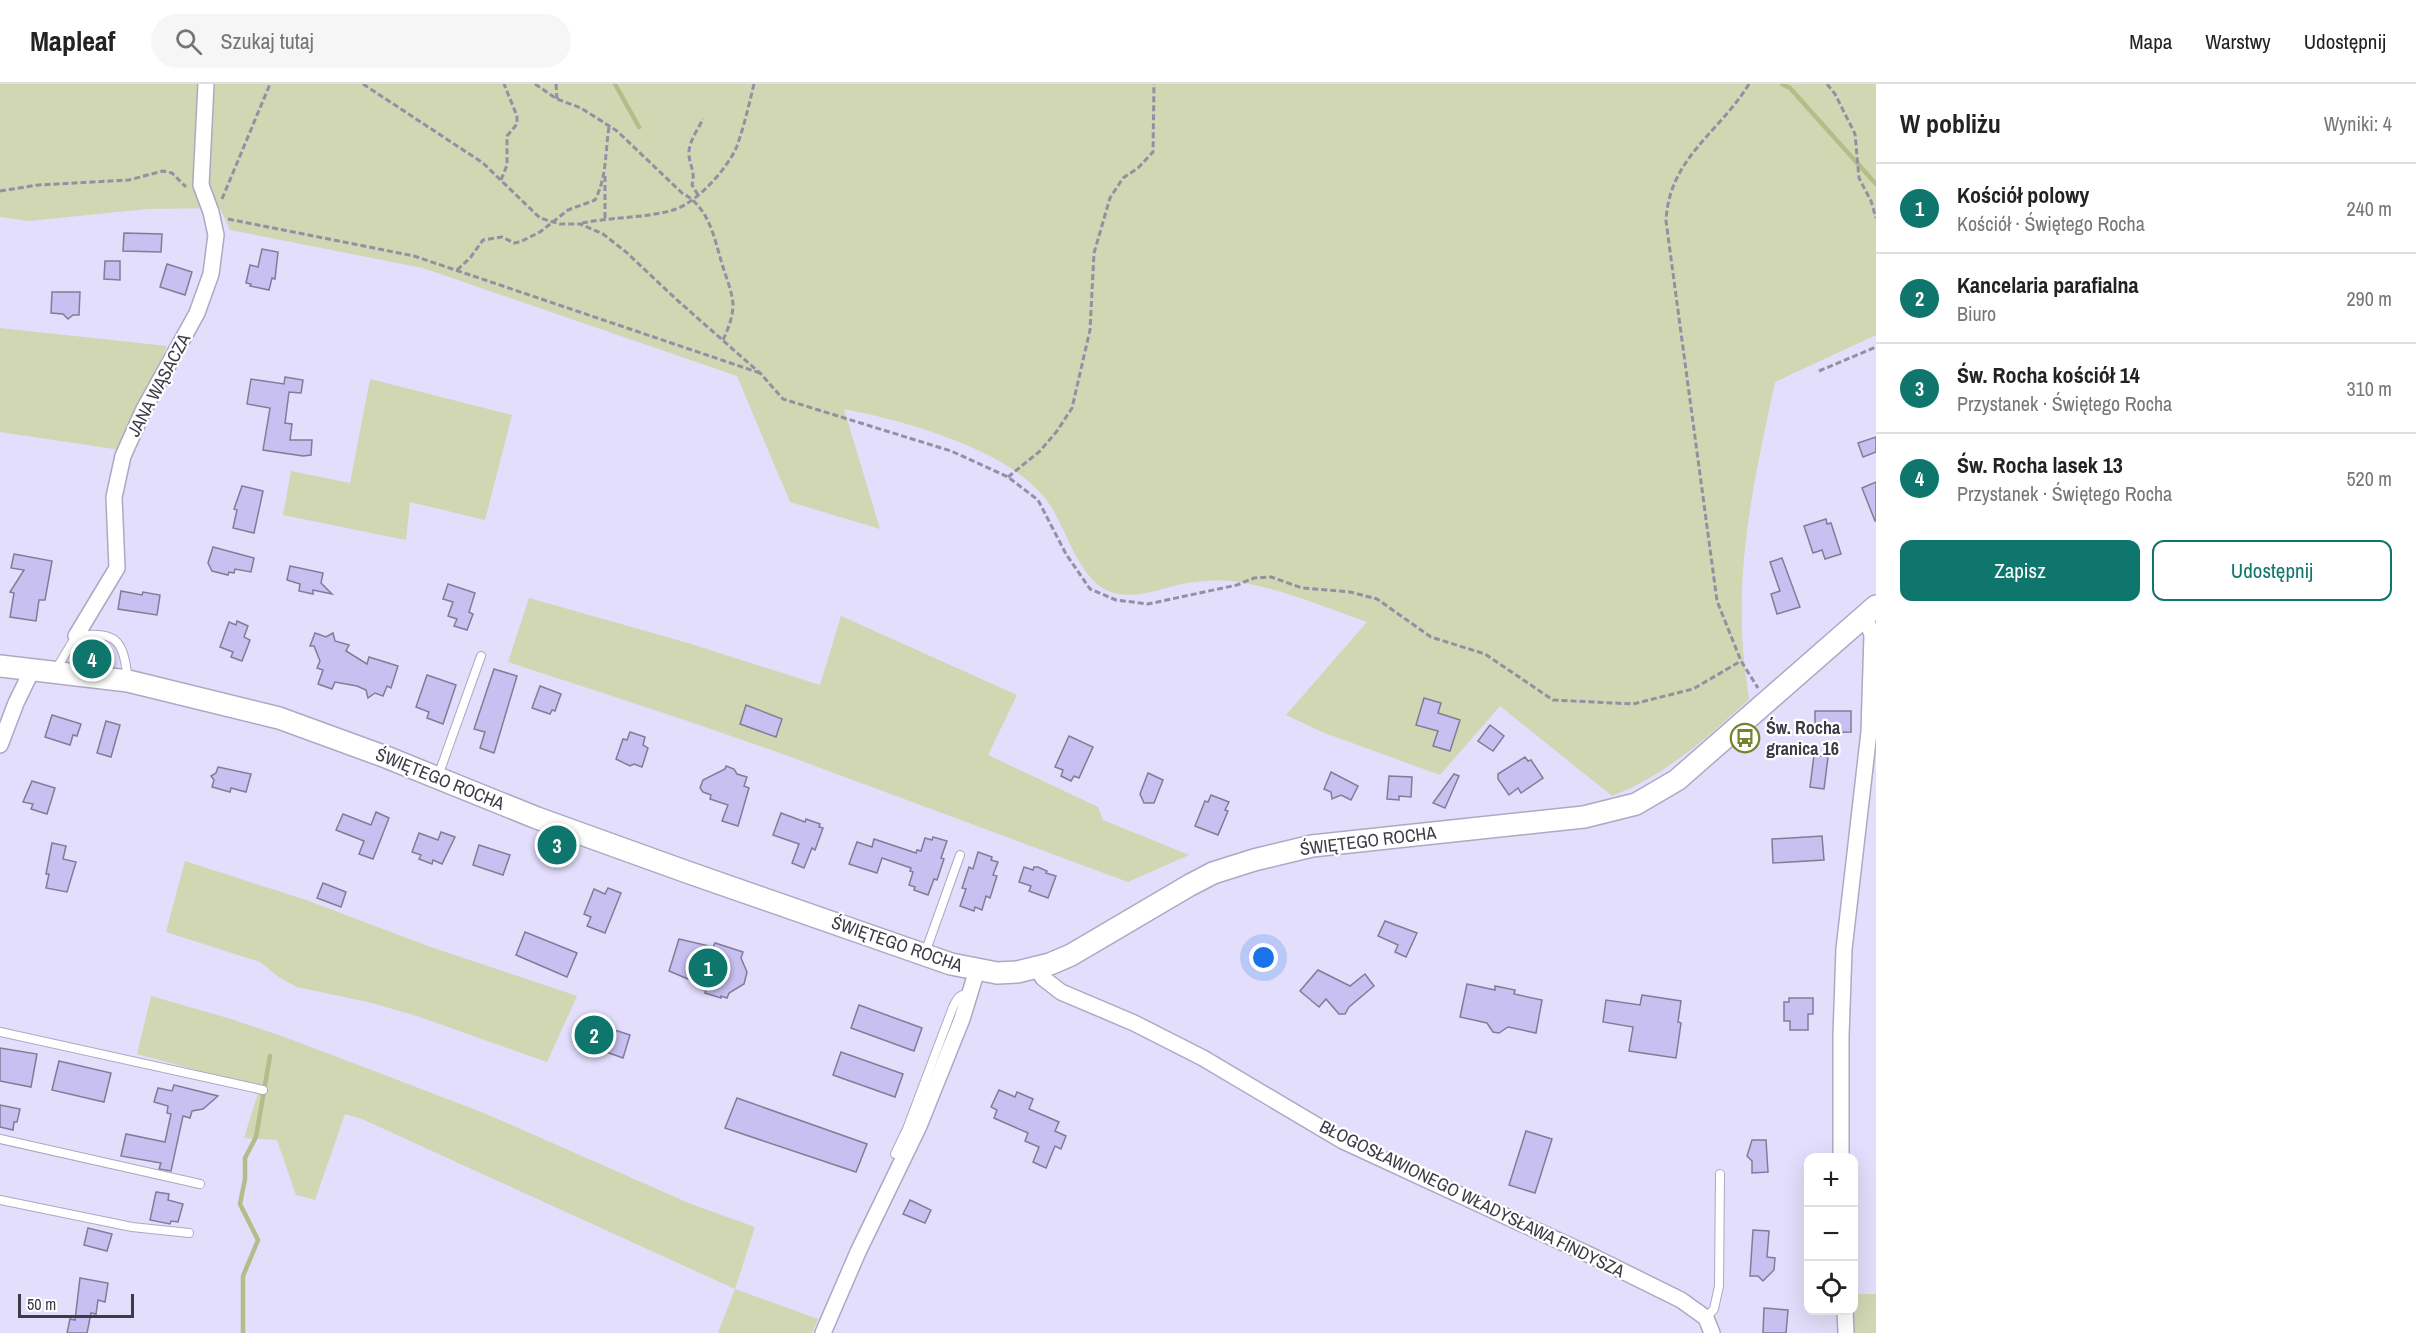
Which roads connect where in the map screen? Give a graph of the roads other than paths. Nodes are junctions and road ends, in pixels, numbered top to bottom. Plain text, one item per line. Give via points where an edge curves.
1 (206, 84) edge
2 (1870, 611) edge
3 (76, 636) junction
4 (481, 656) dead end
5 (0, 666) edge
6 (32, 670) junction
7 (55, 673) junction
8 (128, 681) junction
9 (0, 745) edge
10 (438, 778) junction
11 (960, 855) dead end
12 (925, 954) junction
13 (1037, 968) junction
14 (977, 970) junction
15 (969, 994) junction
16 (0, 1032) edge
17 (263, 1090) dead end
18 (0, 1139) edge
19 (1841, 1153) edge
20 (895, 1154) dead end
21 (1720, 1174) dead end
22 (200, 1184) dead end
23 (0, 1200) edge
24 (189, 1233) dead end
25 (1845, 1315) edge
26 (1709, 1326) edge
27 (823, 1333) edge
28 (1846, 1333) edge

1 - 3 street, JANA WĄSACZA via 200,178 216,235 211,274 197,313 126,449 117,476 113,518 117,567
2 - 13 street, ŚWIĘTEGO ROCHA via 1677,780 1636,804 1584,817 1312,846 1254,860 1206,877 1071,955
2 - 19 street via 1869,732 1844,949
3 - 7 lane, JANA WĄSACZA
3 - 8 lane via 97,633 113,637 125,655
4 - 10 lane
5 - 6 street, ŚWIĘTEGO ROCHA
6 - 7 street, ŚWIĘTEGO ROCHA
6 - 9 street
7 - 8 street, ŚWIĘTEGO ROCHA
8 - 10 street, ŚWIĘTEGO ROCHA via 279,718
10 - 12 street, ŚWIĘTEGO ROCHA via 626,850
11 - 12 lane
12 - 14 street, ŚWIĘTEGO ROCHA
13 - 14 street, ŚWIĘTEGO ROCHA via 997,973
13 - 26 street, BŁOGOSŁAWIONEGO WŁADYSŁAWA FINDYSZA via 1061,992 1203,1058 1342,1141 1681,1300
14 - 15 street
15 - 20 lane via 958,997 953,1007
15 - 27 street via 919,1126
16 - 17 lane
18 - 22 lane
21 - 26 lane via 1719,1286
23 - 24 lane via 132,1227
25 - 28 street

